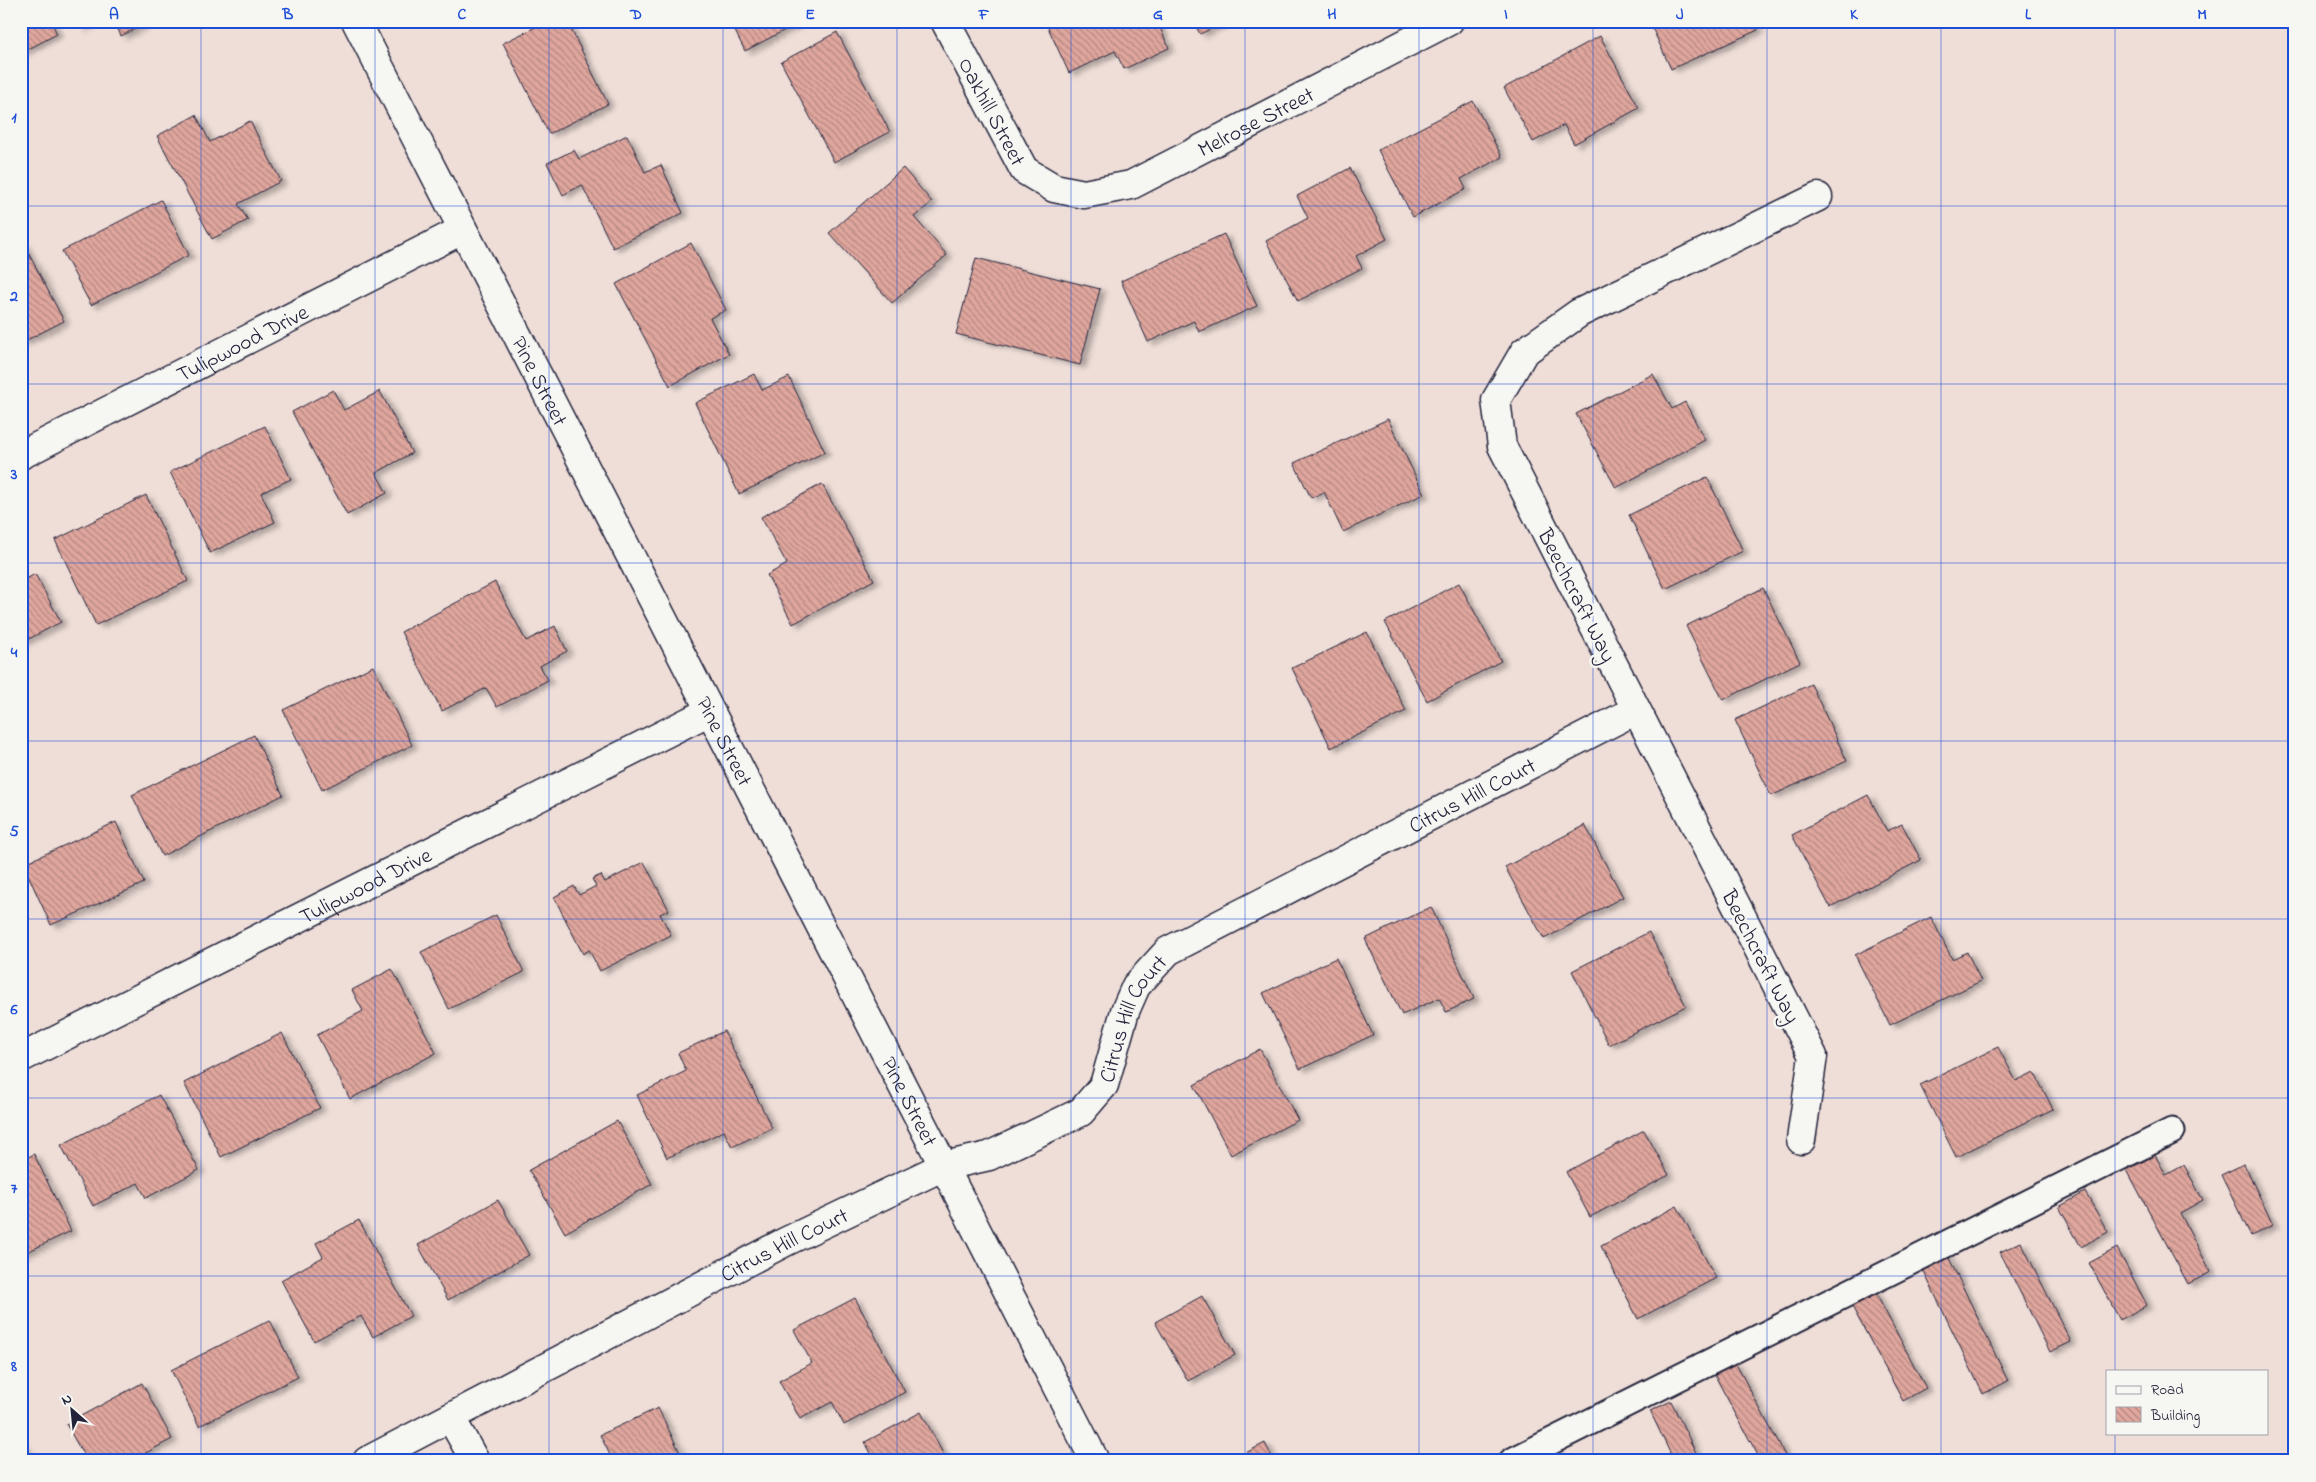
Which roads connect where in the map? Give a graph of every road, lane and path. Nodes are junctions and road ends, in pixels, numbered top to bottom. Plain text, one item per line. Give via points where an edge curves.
1 (356, 21) edge
2 (946, 21) edge
3 (1449, 21) edge
4 (1054, 188) joint
5 (1818, 197) dead end
6 (462, 230) junction
7 (21, 455) edge
8 (1636, 710) junction
9 (708, 712) junction
10 (21, 1058) edge
11 (2172, 1131) dead end
12 (1801, 1140) dead end
13 (944, 1166) junction
14 (451, 1418) junction
15 (367, 1461) edge
16 (475, 1461) edge
17 (1095, 1461) edge
18 (1512, 1461) edge

1 - 6 street, Pine Street
2 - 4 street, Oakhill Street via 1024,170
3 - 4 street, Melrose Street via 1132,185 1084,194
5 - 8 street, Beechcraft Way via 1579,313 1524,352 1496,400 1502,446
6 - 7 street, Tulipwood Drive
6 - 9 street, Pine Street
8 - 12 street, Beechcraft Way via 1813,1056
8 - 13 street, Citrus Hill Court via 1168,951 1136,986 1124,1011 1104,1085 1081,1112 989,1156
9 - 10 street, Tulipwood Drive
9 - 13 street, Pine Street
11 - 18 lane
13 - 14 street, Citrus Hill Court via 785,1242
13 - 17 street, Pine Street
14 - 15 street, Citrus Hill Court
14 - 16 street

